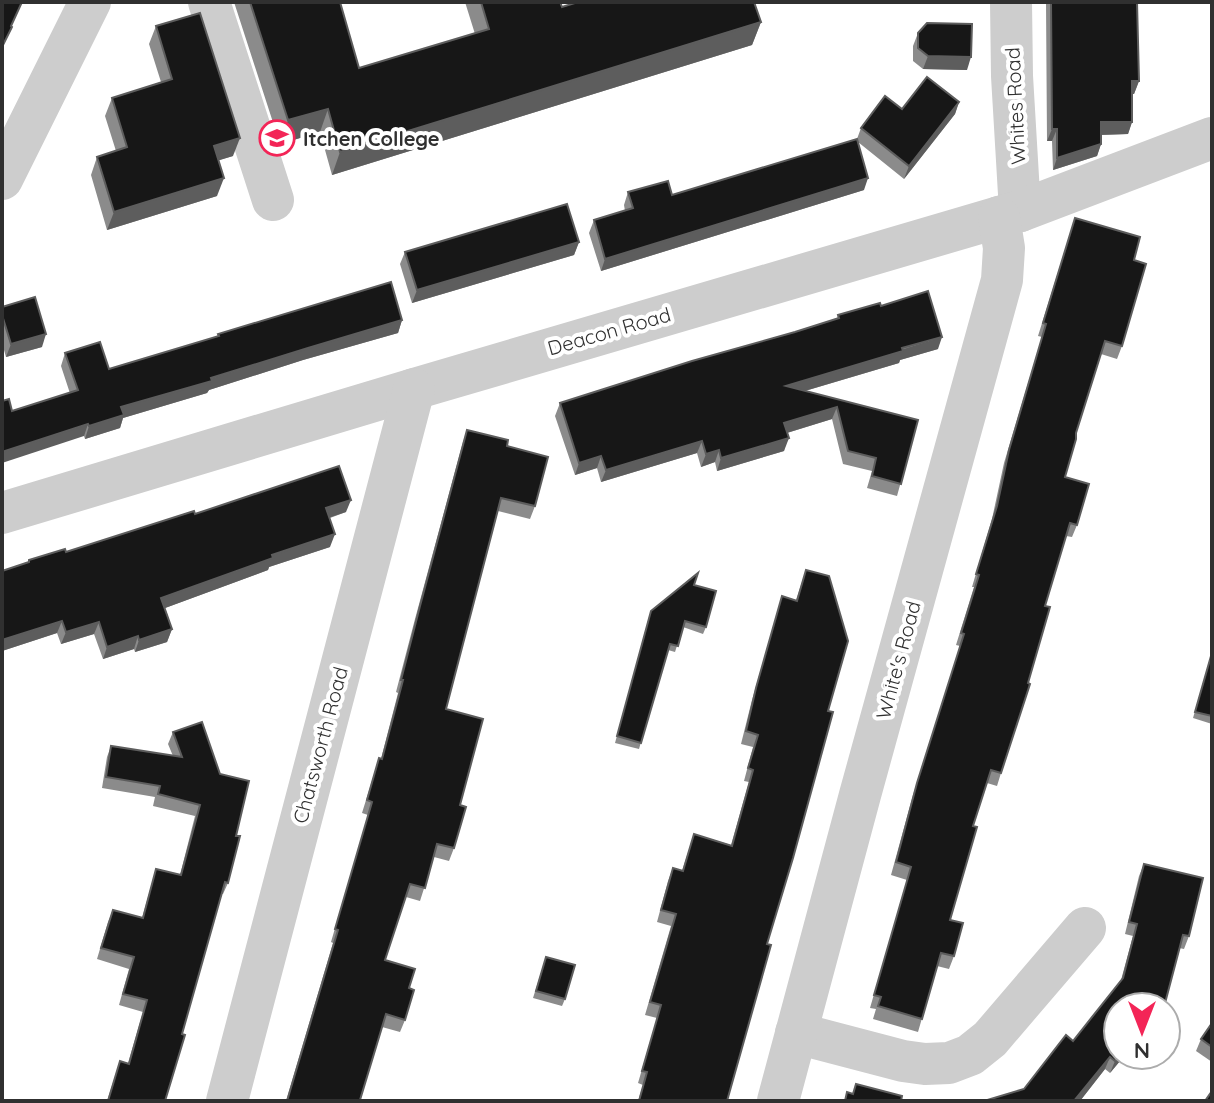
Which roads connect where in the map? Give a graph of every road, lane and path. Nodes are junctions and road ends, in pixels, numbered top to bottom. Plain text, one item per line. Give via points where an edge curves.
1 (90, 2) edge
2 (209, 2) edge
3 (1011, 2) edge
4 (1212, 138) edge
5 (2, 179) edge
6 (273, 200) dead end
7 (1009, 214) junction
8 (414, 389) junction
9 (2, 513) edge
10 (1085, 928) dead end
11 (796, 1033) junction
12 (227, 1101) edge
13 (778, 1101) edge

1 - 5 street
2 - 6 street
3 - 7 street, Whites Road
4 - 7 street, Deacon Road
7 - 8 street, Deacon Road
7 - 11 street, White's Road via 1002,280
8 - 9 street, Deacon Road
8 - 12 street, Chatsworth Road
10 - 11 street via 990,1039 949,1063 903,1061
11 - 13 street, White's Road

